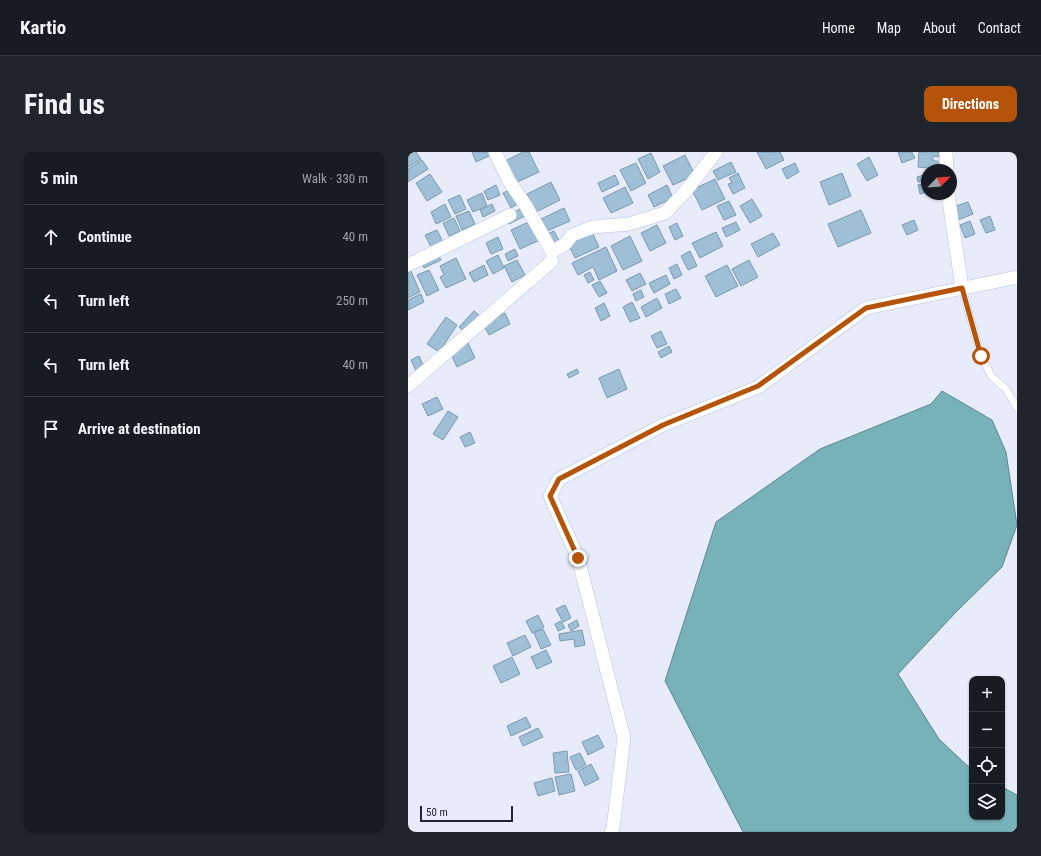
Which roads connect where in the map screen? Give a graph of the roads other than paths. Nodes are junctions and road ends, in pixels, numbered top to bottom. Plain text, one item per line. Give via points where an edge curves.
1 (495, 152) edge
2 (716, 152) edge
3 (946, 152) edge
4 (947, 164) edge
5 (949, 200) edge
6 (510, 215) dead end
7 (552, 261) dead end
8 (408, 265) edge
9 (1017, 277) edge
10 (962, 288) junction
11 (408, 386) edge
12 (1017, 408) edge
13 (611, 832) edge

1 - 2 street via 509,181 552,252 565,244 572,235 593,226 629,224 665,213
3 - 4 street
5 - 10 street
6 - 8 street
7 - 11 street
9 - 10 street
10 - 12 lane via 981,356 992,377 1006,389
10 - 13 street via 866,308 758,386 663,425 559,479 550,496 578,558 624,738

